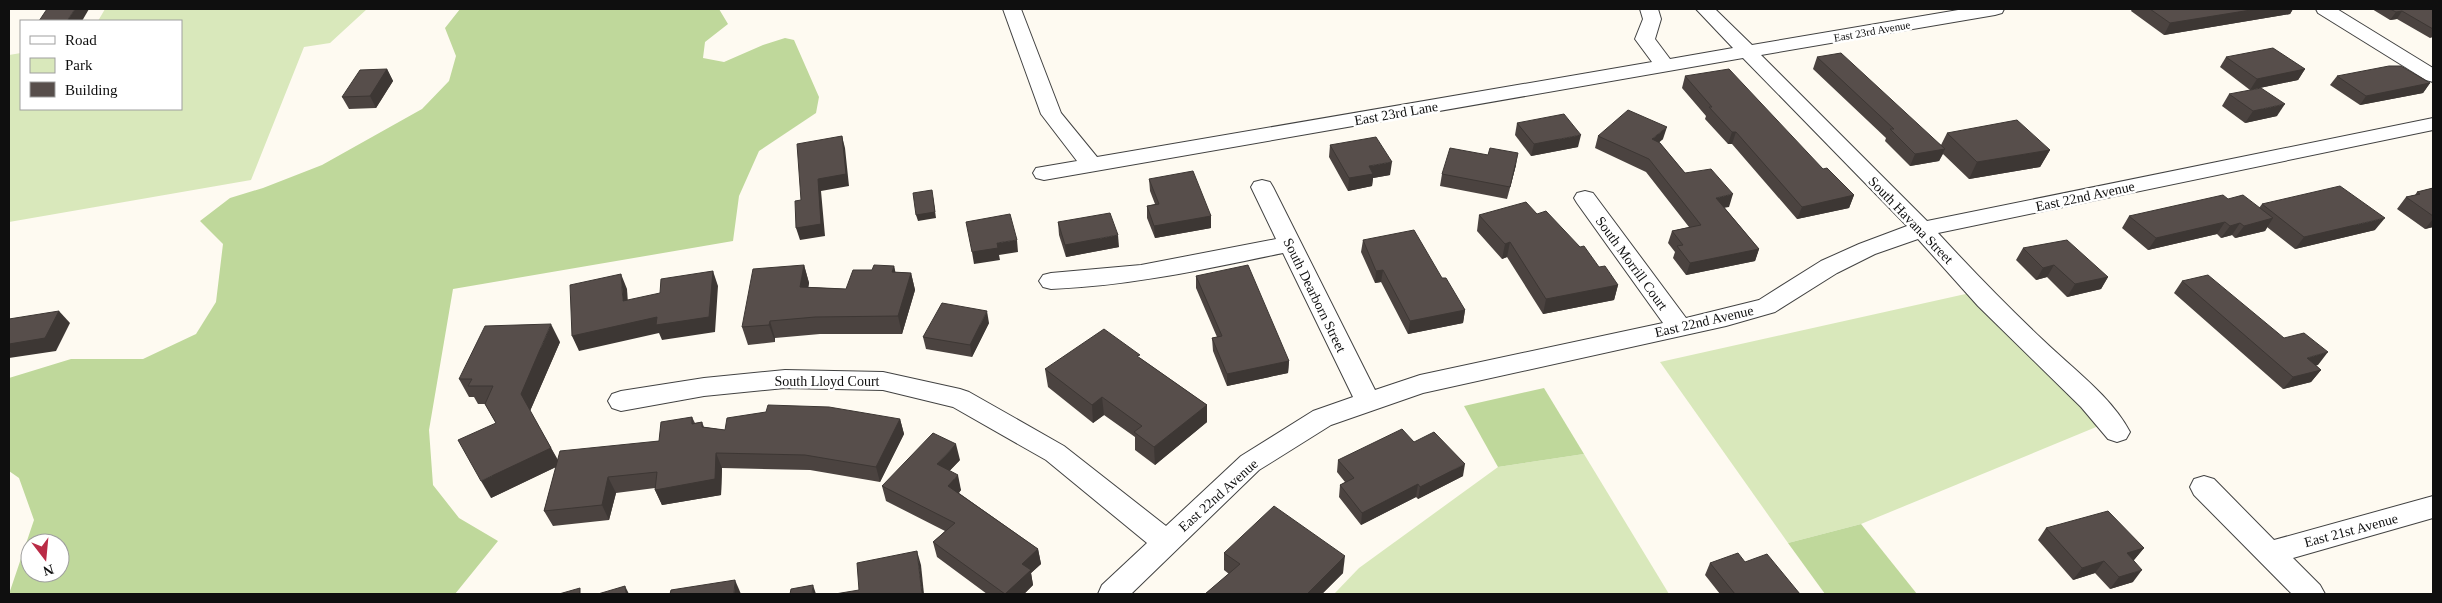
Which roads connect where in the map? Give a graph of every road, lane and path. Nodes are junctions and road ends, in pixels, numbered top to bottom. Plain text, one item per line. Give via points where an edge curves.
1 (1012, 9) edge
2 (1649, 9) edge
3 (1705, 9) edge
4 (1995, 9) edge
5 (2325, 9) edge
6 (1748, 53) junction
7 (1666, 67) junction
8 (2433, 76) edge
9 (2433, 124) edge
10 (1092, 165) junction
11 (1044, 173) dead end
12 (1262, 187) dead end
13 (1585, 198) dead end
14 (1922, 230) junction
15 (1290, 244) junction
16 (1051, 281) dead end
17 (1680, 328) junction
18 (621, 401) dead end
19 (1368, 402) junction
20 (2117, 432) dead end
21 (2204, 487) dead end
22 (2433, 507) edge
23 (1166, 542) junction
24 (2269, 553) junction
25 (1112, 594) edge
26 (2310, 594) edge

1 - 10 street via 1051,114
2 - 7 street via 1652,19 1645,39
3 - 6 street, South Havana Street
4 - 6 street, East 23rd Avenue
5 - 8 street
6 - 7 street, East 23rd Lane
6 - 14 street, South Havana Street
7 - 10 street, East 23rd Lane
9 - 14 street, East 22nd Avenue
10 - 11 street, East 23rd Lane
12 - 15 street, South Dearborn Street
13 - 17 street, South Morrill Court
14 - 17 street, East 22nd Avenue via 1828,267 1767,306
14 - 20 street, South Havana Street via 1986,300 2090,400
15 - 16 street via 1136,275
15 - 19 street, South Dearborn Street
17 - 19 street, East 22nd Avenue via 1420,384
18 - 23 street, South Lloyd Court via 785,379 883,381 960,399 1055,453
19 - 23 street, East 22nd Avenue via 1322,418 1250,463
21 - 24 street
22 - 24 street, East 21st Avenue
23 - 25 street, East 22nd Avenue
24 - 26 street

